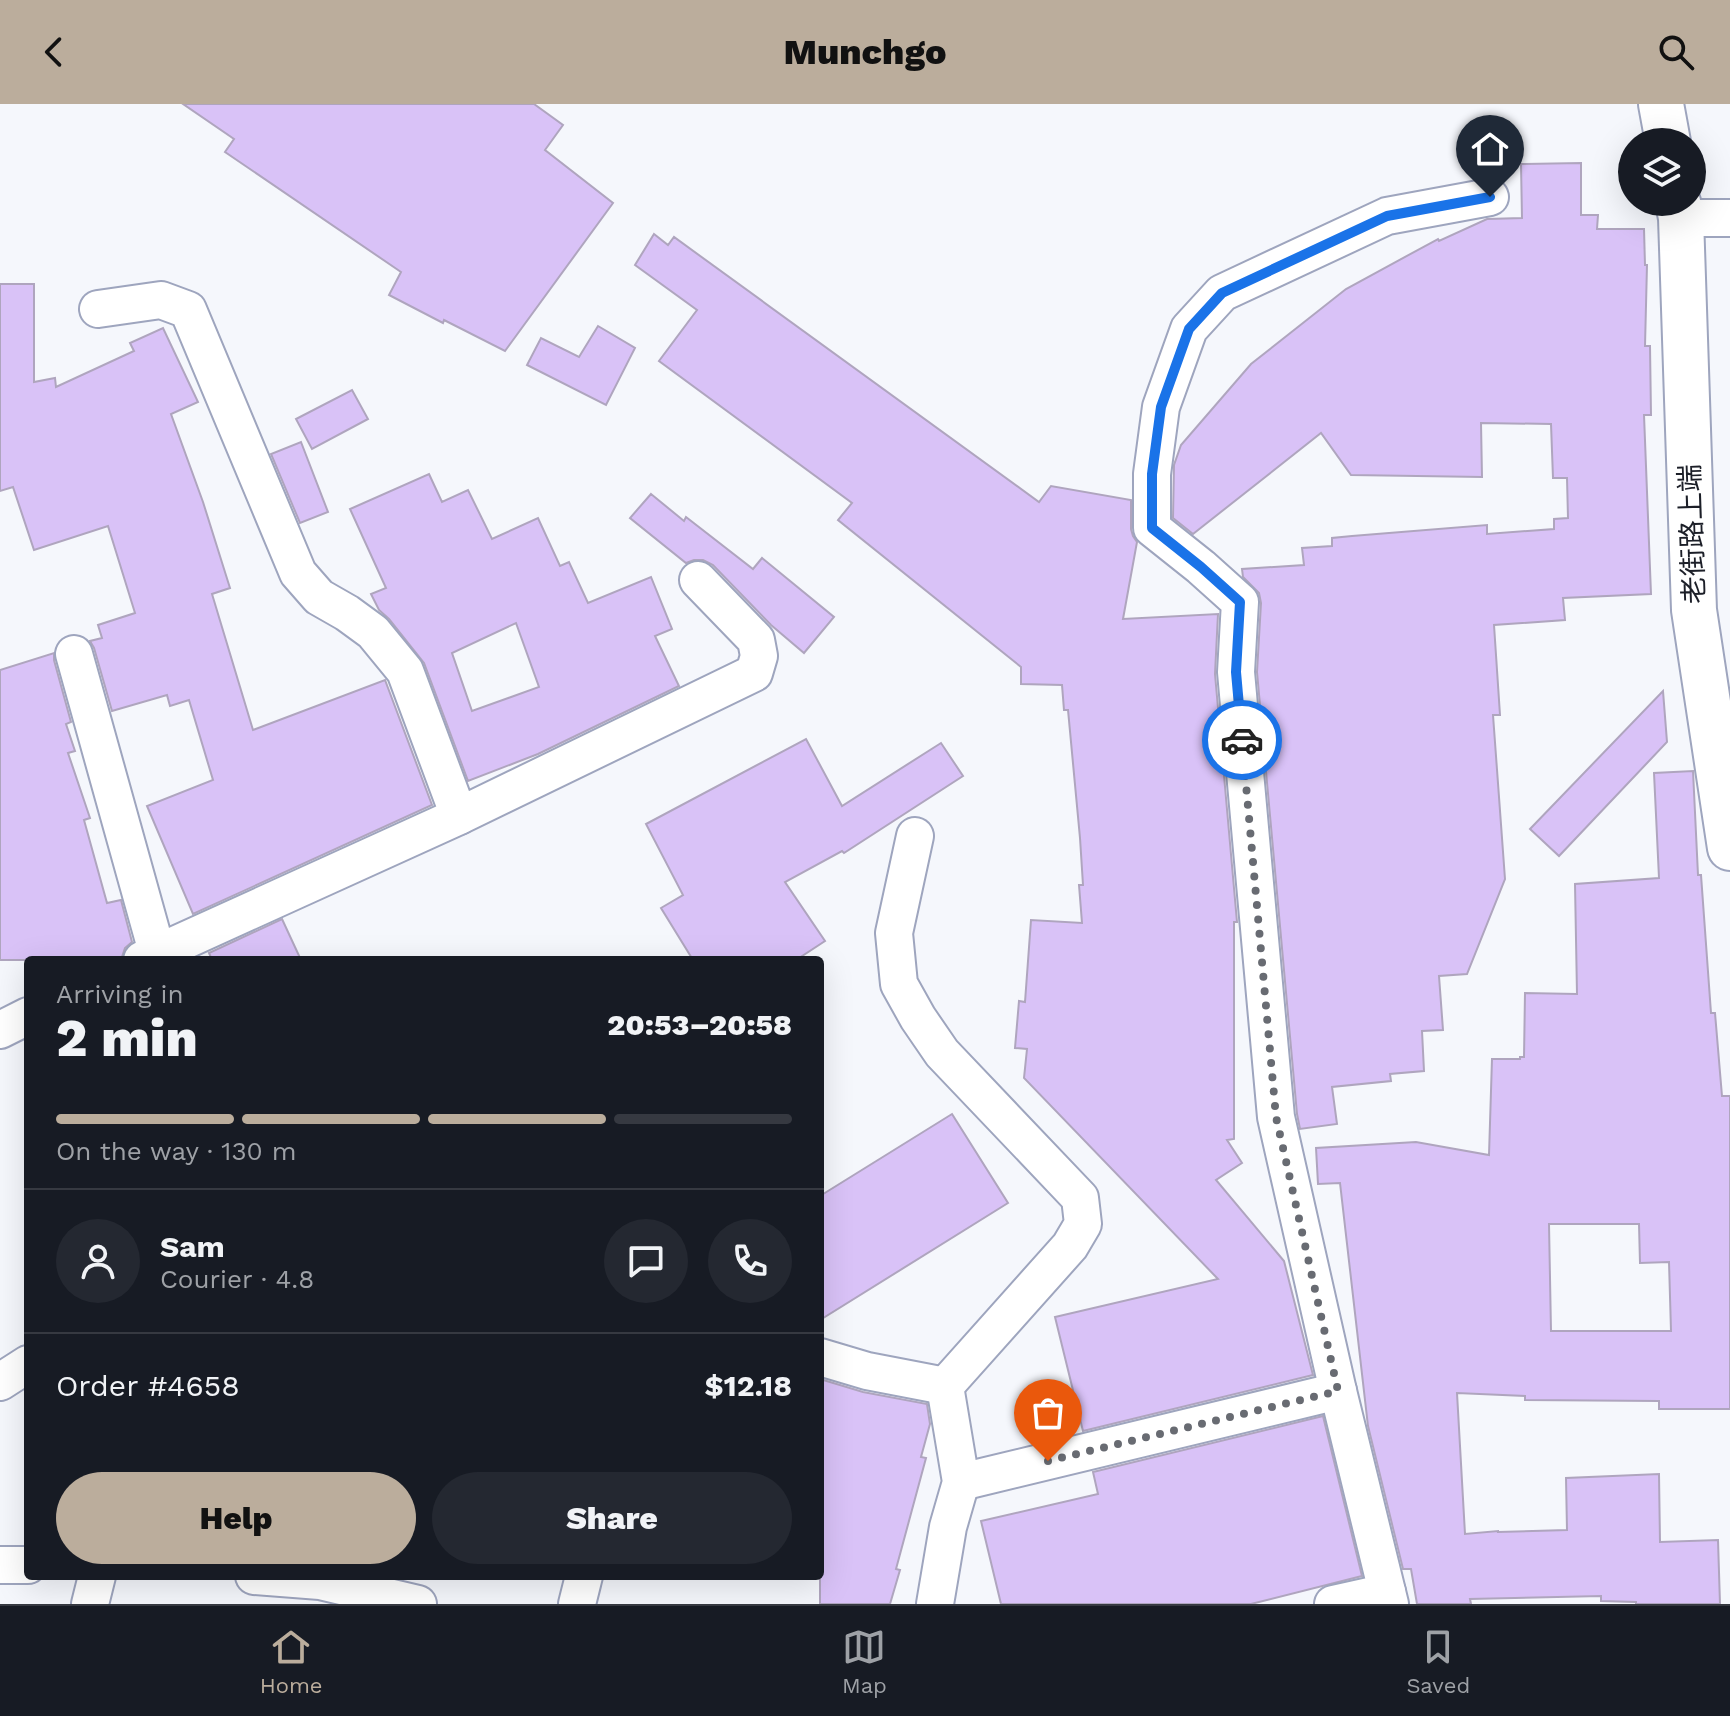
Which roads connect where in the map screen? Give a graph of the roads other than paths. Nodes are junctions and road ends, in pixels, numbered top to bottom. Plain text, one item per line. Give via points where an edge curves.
1 (1661, 104) edge
2 (1665, 128) edge
3 (1490, 197) dead end
4 (1706, 214) edge
5 (1680, 216) edge
6 (1730, 218) edge
7 (98, 309) dead end
8 (698, 580) dead end
9 (74, 654) dead end
10 (459, 816) junction
11 (915, 836) dead end
12 (1730, 848) edge
13 (150, 956) edge
14 (24, 1018) edge
15 (0, 1030) edge
16 (824, 1358) edge
17 (24, 1367) edge
18 (0, 1382) edge
19 (945, 1386) junction
20 (1338, 1391) junction
21 (961, 1482) junction
22 (0, 1565) edge
23 (24, 1565) edge
24 (96, 1580) edge
25 (307, 1580) edge
26 (583, 1580) edge
27 (1389, 1598) edge
28 (90, 1604) edge
29 (418, 1604) edge
30 (577, 1604) edge
31 (935, 1604) edge
32 (1333, 1604) edge

1 - 2 main road
3 - 20 street via 1387,216 1222,293 1189,329 1161,407 1152,474 1152,528 1240,602 1236,672 1276,1117
4 - 6 street
5 - 12 main road, 老街路上端 via 1694,610
7 - 10 street via 161,300 188,310 298,573 319,597 373,632 405,671
8 - 10 street via 756,640 754,673
9 - 13 street
10 - 13 street
11 - 19 street via 894,933 899,984 942,1053 1080,1198 1083,1224 1070,1246
14 - 15 street
16 - 19 street
17 - 18 street
19 - 21 street
20 - 21 street
20 - 27 street
21 - 31 street
22 - 23 street
24 - 28 street
25 - 29 street
26 - 30 street
27 - 32 street

